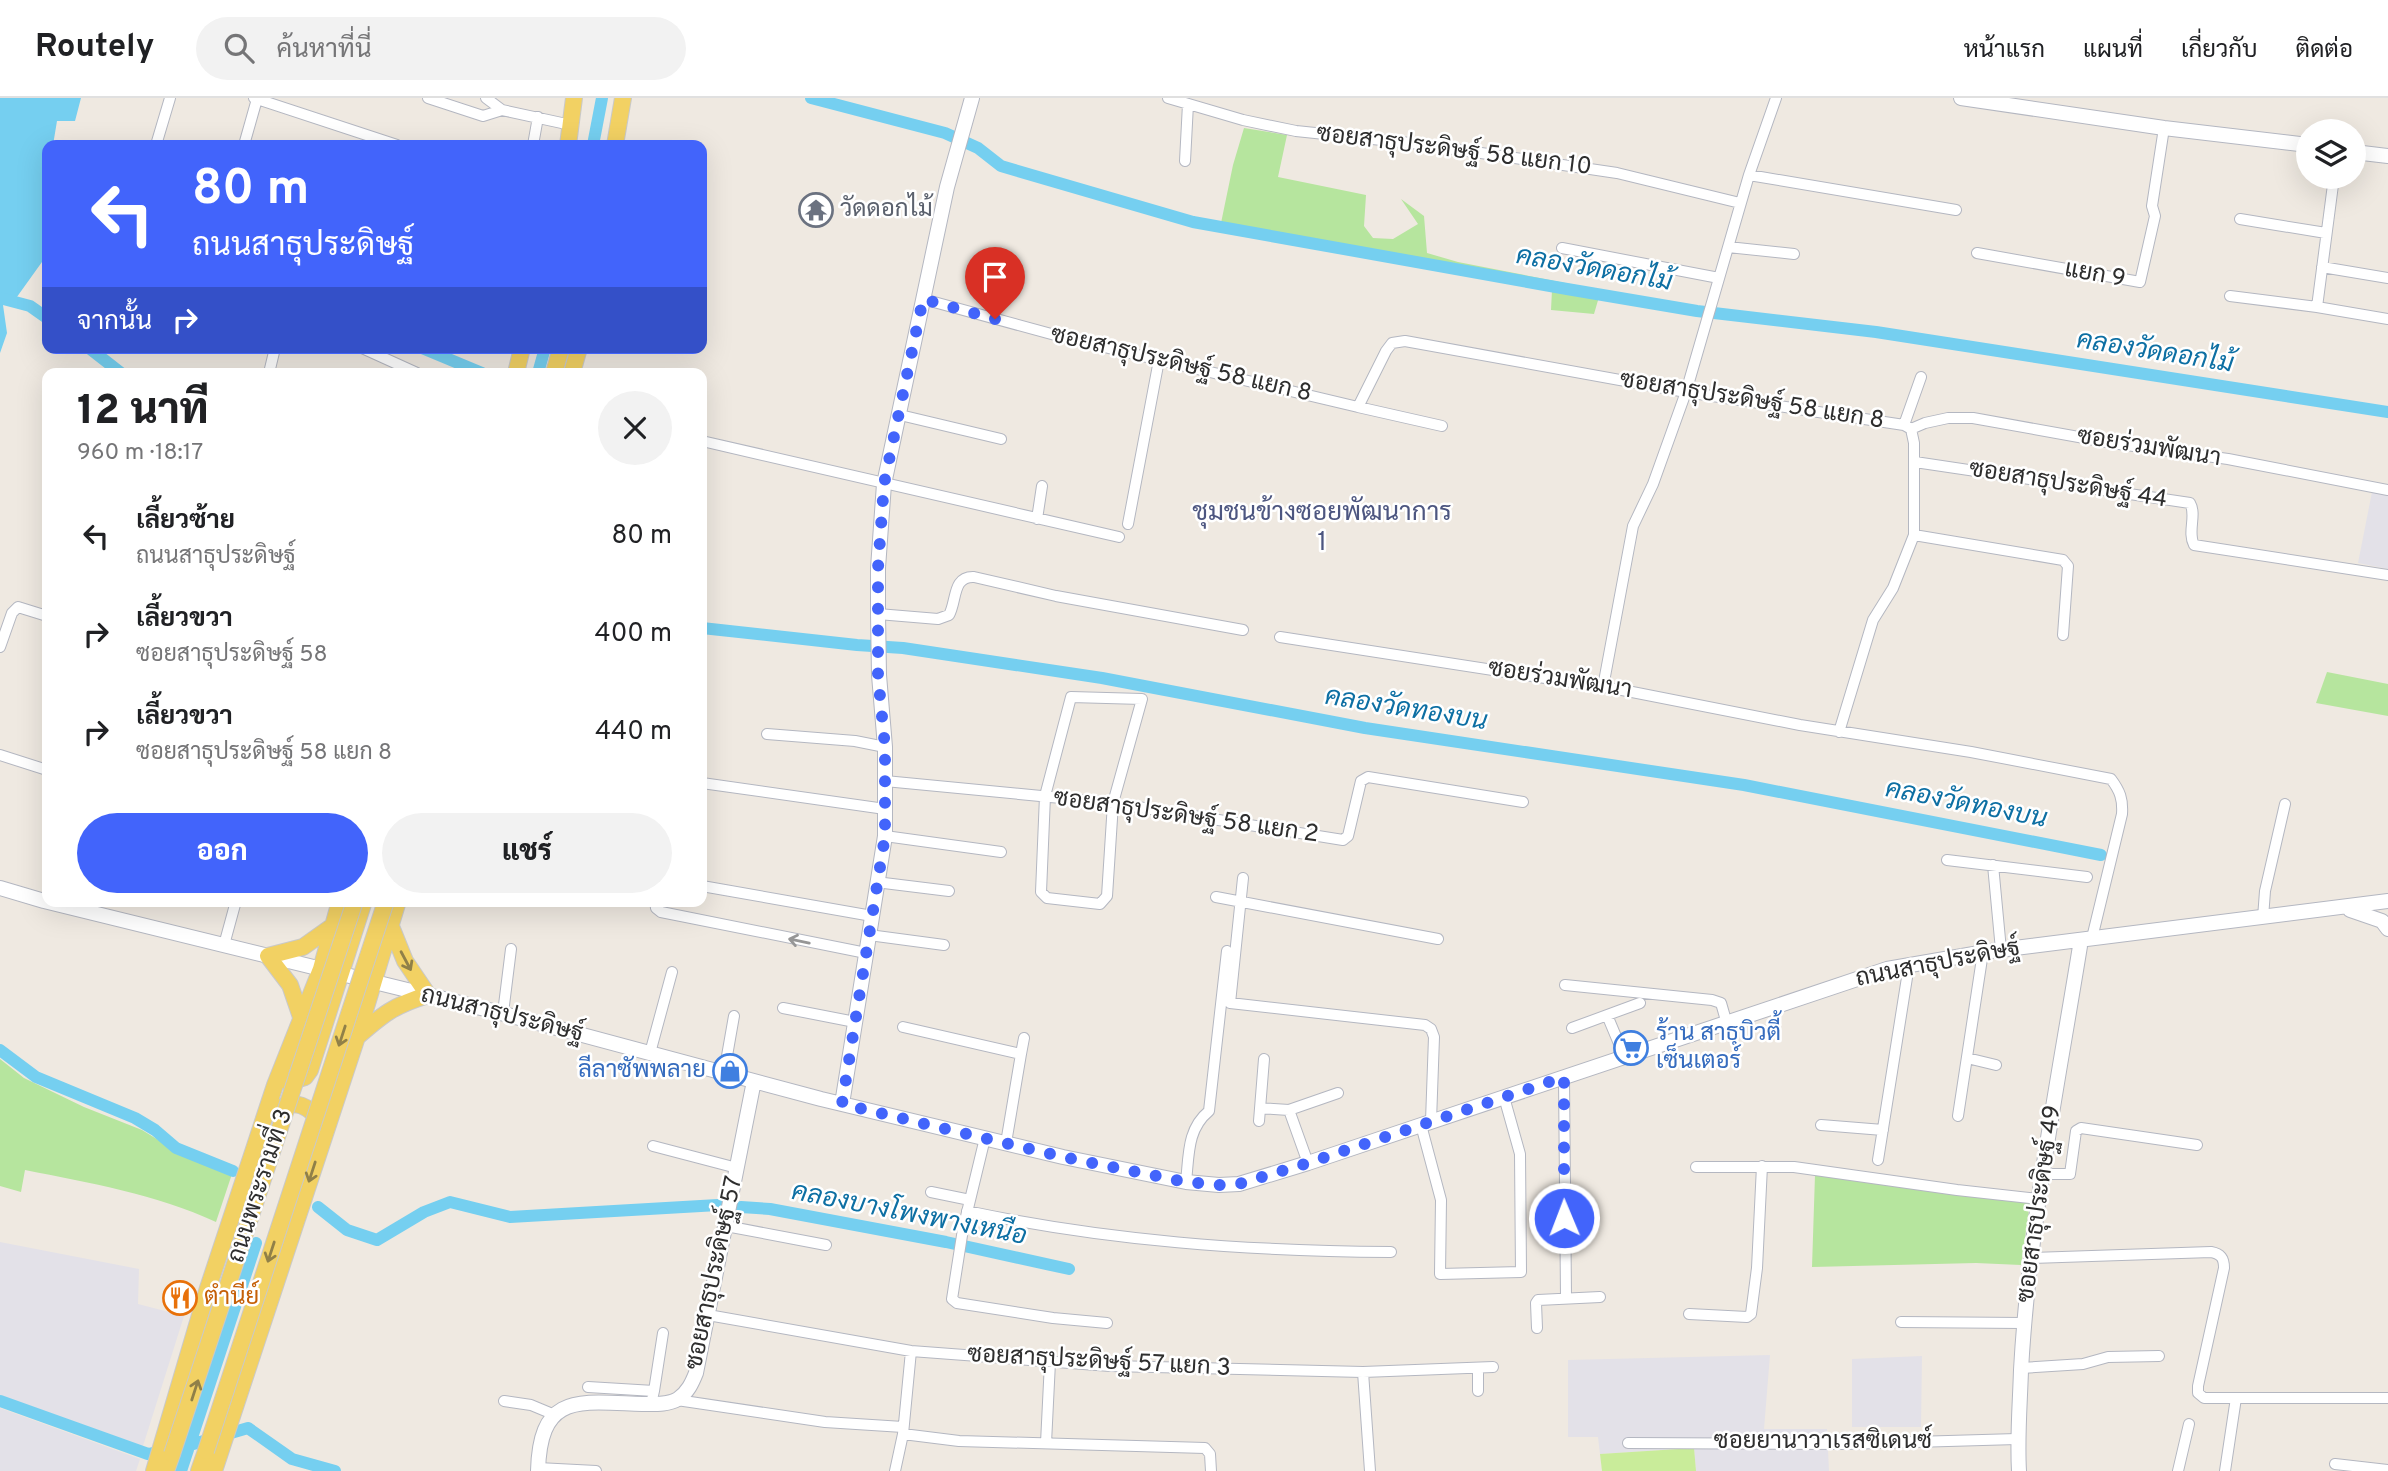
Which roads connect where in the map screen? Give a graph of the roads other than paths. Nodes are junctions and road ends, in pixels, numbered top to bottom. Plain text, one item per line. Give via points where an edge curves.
1 (170, 98) edge
2 (256, 98) edge
3 (428, 98) edge
4 (486, 98) edge
5 (574, 98) edge
6 (623, 98) edge
7 (972, 98) edge
8 (1168, 98) edge
9 (1776, 98) edge
10 (1961, 98) edge
11 (1188, 104) junction
12 (502, 110) junction
13 (538, 117) junction
14 (571, 125) junction
15 (2164, 128) junction
16 (157, 140) edge
17 (245, 140) edge
18 (382, 140) edge
19 (534, 140) edge
20 (569, 140) edge
21 (616, 140) edge
22 (2296, 144) edge
23 (2366, 153) edge
24 (2388, 156) edge
25 (1185, 161) dead end
26 (1749, 174) junction
27 (2332, 189) edge
28 (1740, 203) junction
29 (1956, 210) dead end
30 (2240, 219) dead end
31 (2326, 233) junction
32 (1728, 247) junction
33 (1562, 248) dead end
34 (1977, 253) dead end
35 (1794, 254) dead end
36 (2322, 267) junction
37 (1719, 278) junction
38 (2388, 278) edge
39 (2230, 296) dead end
40 (923, 299) junction
41 (2317, 307) junction
42 (2388, 319) edge
43 (375, 354) edge
44 (1159, 360) junction
45 (406, 368) edge
46 (1921, 377) dead end
47 (1686, 392) junction
48 (1358, 407) junction
49 (900, 415) junction
50 (1442, 426) dead end
51 (1907, 427) junction
52 (1001, 439) dead end
53 (707, 442) edge
54 (1915, 462) junction
55 (884, 484) junction
56 (1042, 486) dead end
57 (2388, 490) edge
58 (1037, 519) junction
59 (1128, 524) dead end
60 (1914, 535) junction
61 (1119, 537) dead end
62 (2388, 575) edge
63 (42, 614) edge
64 (878, 614) junction
65 (1243, 630) dead end
66 (2063, 635) dead end
67 (1280, 637) dead end
68 (0, 647) edge
69 (1603, 687) junction
70 (1839, 732) junction
71 (767, 734) dead end
72 (885, 747) junction
73 (0, 755) edge
74 (42, 768) edge
75 (885, 781) junction
76 (707, 784) edge
77 (1045, 796) junction
78 (1523, 802) dead end
79 (1113, 803) junction
80 (2285, 804) dead end
81 (885, 809) junction
82 (885, 836) junction
83 (1001, 852) dead end
84 (1947, 860) dead end
85 (1993, 865) junction
86 (2087, 877) dead end
87 (1243, 878) dead end
88 (876, 882) junction
89 (707, 887) edge
90 (0, 888) edge
91 (949, 891) dead end
92 (1216, 897) dead end
93 (42, 900) edge
94 (1241, 901) junction
95 (2388, 901) edge
96 (69, 907) edge
97 (234, 907) edge
98 (338, 907) edge
99 (353, 907) edge
100 (362, 907) edge
101 (384, 907) edge
102 (396, 907) edge
103 (656, 907) edge
104 (2341, 908) junction
105 (872, 916) junction
106 (2263, 918) junction
107 (390, 924) junction
108 (334, 925) junction
109 (2388, 929) edge
110 (869, 935) junction
111 (1438, 939) dead end
112 (2086, 939) junction
113 (224, 945) junction
114 (944, 945) dead end
115 (511, 949) dead end
116 (2001, 950) junction
117 (1227, 951) dead end
118 (1983, 952) junction
119 (866, 953) junction
120 (268, 956) junction
121 (1909, 965) junction
122 (321, 969) junction
123 (672, 972) dead end
124 (342, 974) junction
125 (372, 982) junction
126 (1565, 985) dead end
127 (428, 995) junction
128 (1640, 1003) dead end
129 (783, 1008) dead end
130 (502, 1013) junction
131 (1607, 1015) junction
132 (734, 1016) dead end
133 (302, 1020) junction
134 (855, 1022) junction
135 (1727, 1024) junction
136 (902, 1027) dead end
137 (1572, 1028) dead end
138 (357, 1037) junction
139 (1024, 1038) dead end
140 (650, 1053) junction
141 (1021, 1054) junction
142 (1625, 1058) junction
143 (1967, 1058) junction
144 (1264, 1059) dead end
145 (1996, 1065) dead end
146 (724, 1073) junction
147 (1564, 1077) junction
148 (754, 1081) junction
149 (275, 1085) junction
150 (1338, 1093) dead end
151 (1504, 1097) junction
152 (842, 1104) junction
153 (1260, 1108) junction
154 (1289, 1110) junction
155 (1958, 1116) dead end
156 (265, 1117) junction
157 (1259, 1121) dead end
158 (1426, 1123) junction
159 (1821, 1125) dead end
160 (1883, 1130) junction
161 (325, 1132) junction
162 (985, 1138) junction
163 (1006, 1143) junction
164 (2197, 1145) dead end
165 (653, 1146) dead end
166 (1878, 1160) dead end
167 (1308, 1163) junction
168 (1762, 1166) junction
169 (1696, 1167) dead end
170 (737, 1168) junction
171 (2042, 1174) junction
172 (1186, 1182) junction
173 (931, 1192) dead end
174 (2038, 1199) junction
175 (969, 1205) junction
176 (726, 1226) junction
177 (826, 1245) dead end
178 (1391, 1252) dead end
179 (2030, 1258) junction
180 (1566, 1297) junction
181 (1600, 1297) dead end
182 (1689, 1314) dead end
183 (708, 1315) junction
184 (1901, 1322) dead end
185 (1107, 1323) dead end
186 (2023, 1323) junction
187 (1537, 1328) dead end
188 (663, 1333) dead end
189 (911, 1351) junction
190 (2159, 1356) dead end
191 (1050, 1362) junction
192 (1493, 1367) dead end
193 (2021, 1367) junction
194 (1478, 1368) junction
195 (1363, 1372) junction
196 (588, 1387) dead end
197 (1478, 1391) dead end
198 (653, 1397) junction
199 (2236, 1398) junction
200 (2388, 1398) edge
201 (677, 1400) junction
202 (504, 1401) dead end
203 (555, 1415) junction
204 (2189, 1424) dead end
205 (903, 1431) junction
206 (2017, 1439) junction
207 (1046, 1443) junction
208 (1628, 1443) dead end
209 (213, 1459) edge
210 (2335, 1464) dead end
211 (158, 1468) edge
212 (538, 1469) edge
213 (2388, 1470) edge
214 (199, 1471) edge
215 (596, 1471) edge
216 (895, 1471) edge
217 (1211, 1471) edge
218 (1370, 1471) edge
219 (2019, 1471) edge
220 (2178, 1471) edge
221 (2225, 1471) edge

1 - 16 street
2 - 17 street
2 - 18 street
3 - 12 street via 483,116
4 - 12 street
5 - 14 main road
6 - 21 main road
7 - 40 street
8 - 11 street, ซอยสาธุประดิษฐ์ 58 แยก 10
9 - 26 street
10 - 15 street
11 - 25 street
11 - 28 street, ซอยสาธุประดิษฐ์ 58 แยก 10 via 1296,131 1617,173
12 - 13 street
13 - 14 street
13 - 19 street
14 - 20 main road
15 - 22 street
15 - 34 street, แยก 9 via 2152,206 2155,216 2140,282
23 - 24 street
26 - 28 street
26 - 29 street
27 - 31 street
28 - 32 street
30 - 31 street
31 - 36 street
32 - 35 street
32 - 37 street
33 - 37 street
36 - 38 street
36 - 41 street
37 - 47 street
39 - 41 street
40 - 44 street, ซอยสาธุประดิษฐ์ 58 แยก 8
40 - 49 street
41 - 42 street
43 - 45 street
44 - 48 street, ซอยสาธุประดิษฐ์ 58 แยก 8
44 - 59 street
46 - 51 street
47 - 48 street, ซอยสาธุประดิษฐ์ 58 แยก 8 via 1405,341 1392,343 1386,351
47 - 51 street, ซอยสาธุประดิษฐ์ 58 แยก 8
47 - 69 street via 1633,526
48 - 50 street, ซอยสาธุประดิษฐ์ 58 แยก 8
49 - 52 street
49 - 55 street
51 - 54 street, ซอยสาธุประดิษฐ์ 58 แยก 8
51 - 57 street, ซอยร่วมพัฒนา via 1973,418
53 - 55 street
54 - 60 street, ซอยสาธุประดิษฐ์ 58 แยก 8
54 - 62 street, ซอยสาธุประดิษฐ์ 44 via 2190,503 2194,545
55 - 58 street
55 - 64 street
56 - 58 street
58 - 61 street
60 - 66 street via 2063,560 2068,566
60 - 70 street, ซอยสาธุประดิษฐ์ 58 แยก 8 via 1893,588 1873,620
63 - 68 street via 18,607
64 - 65 street via 938,619 949,615 960,581 966,576
64 - 72 street
67 - 69 street, ซอยร่วมพัฒนา
69 - 70 street, ซอยร่วมพัฒนา
70 - 112 street, ซอยร่วมพัฒนา via 2111,779 2119,790 2122,814
71 - 72 street
72 - 75 street
73 - 74 street
75 - 77 street, ซอยสาธุประดิษฐ์ 58 แยก 2
75 - 81 street
76 - 81 street
77 - 79 street, ซอยสาธุประดิษฐ์ 58 แยก 2
77 - 79 street via 1041,892 1047,898 1100,904 1107,896
77 - 79 street via 1071,697 1142,699
78 - 79 street, ซอยสาธุประดิษฐ์ 58 แยก 2 via 1368,777 1361,781 1348,836 1343,840
80 - 106 street
81 - 82 street
82 - 83 street
82 - 88 street
84 - 85 street
85 - 86 street
85 - 116 street
87 - 94 street
88 - 91 street
88 - 105 street
89 - 105 street
90 - 93 street, ถนนสาธุประดิษฐ์
92 - 94 street
94 - 111 street
94 - 158 street via 1230,1003 1425,1025 1434,1037
95 - 104 street, ถนนสาธุประดิษฐ์
96 - 113 street, ถนนสาธุประดิษฐ์
97 - 113 street
98 - 108 main road, ถนนพระรามที่ 3
211 -> 99 main road, ถนนพระรามที่ 3, bridge via 173,1454
100 - 124 main road
101 -> 209 main road, ถนนพระรามที่ 3, bridge
102 - 107 main road, ถนนพระรามที่ 3
119 -> 103 street via 661,912
104 - 106 street, ถนนสาธุประดิษฐ์
104 - 109 street via 2382,920
105 - 110 street
106 - 112 street, ถนนสาธุประดิษฐ์
107 - 125 main road, ถนนพระรามที่ 3
107 -> 127 main road via 405,961
108 - 120 main road via 303,947
108 - 122 main road, ถนนพระรามที่ 3
110 - 114 street
110 - 119 street
112 - 116 street, ถนนสาธุประดิษฐ์
112 - 171 street, ซอยสาธุประดิษฐ์ 49
113 - 120 street, ถนนสาธุประดิษฐ์
115 - 130 street
116 - 118 street, ถนนสาธุประดิษฐ์
117 - 172 street via 1209,1111 1199,1119 1191,1139
118 - 121 street, ถนนสาธุประดิษฐ์
118 - 143 street
119 - 134 street
120 - 122 street, ถนนสาธุประดิษฐ์
120 - 133 main road via 290,985
121 - 135 street, ถนนสาธุประดิษฐ์
121 - 160 street
122 - 124 street, ถนนสาธุประดิษฐ์
122 - 133 main road, ถนนพระรามที่ 3
123 - 140 street
124 - 125 street, ถนนสาธุประดิษฐ์
124 - 149 main road via 310,1070 305,1077
125 - 127 street, ถนนสาธุประดิษฐ์
125 - 138 main road, ถนนพระรามที่ 3
126 - 135 street via 1713,1000 1721,1003
127 - 130 street, ถนนสาธุประดิษฐ์
127 - 138 main road via 386,1011
128 - 131 street
129 - 134 street
130 - 140 street, ถนนสาธุประดิษฐ์
131 - 137 street
131 - 142 street
132 - 146 street
133 - 149 main road, ถนนพระรามที่ 3
134 - 152 street
135 - 142 street, ถนนสาธุประดิษฐ์
136 - 141 street
138 - 161 main road, ถนนพระรามที่ 3
139 - 141 street
140 - 146 street, ถนนสาธุประดิษฐ์
141 - 163 street
142 - 147 street, ถนนสาธุประดิษฐ์
143 - 145 street
143 - 155 street
144 - 153 street
146 - 148 street, ถนนสาธุประดิษฐ์
147 - 151 street, ถนนสาธุประดิษฐ์
147 - 180 street
148 - 152 street, ถนนสาธุประดิษฐ์
148 - 170 street, ซอยสาธุประดิษฐ์ 57
149 - 156 main road, ถนนพระรามที่ 3
150 - 154 street
151 - 158 street, ถนนสาธุประดิษฐ์
151 - 158 street via 1520,1154 1521,1272 1440,1274 1441,1200
152 - 162 street, ถนนสาธุประดิษฐ์
153 - 154 street
153 - 157 street
154 - 167 street
156 - 161 main road via 292,1104 311,1109
156 - 211 main road, ถนนพระรามที่ 3 via 161,1441
158 - 167 street, ถนนสาธุประดิษฐ์
159 - 160 street
160 - 166 street
161 -> 209 main road, ถนนพระรามที่ 3 via 236,1404
162 - 163 street, ถนนสาธุประดิษฐ์
162 - 175 street
163 - 172 street, ถนนสาธุประดิษฐ์
164 - 171 street via 2081,1128 2076,1131 2070,1174
165 - 170 street
167 - 172 street, ถนนสาธุประดิษฐ์ via 1239,1184
168 - 169 street
168 - 174 street
168 - 182 street via 1751,1314
170 - 176 street, ซอยสาธุประดิษฐ์ 57
171 - 174 street, ซอยสาธุประดิษฐ์ 49
173 - 175 street
174 - 179 street, ซอยสาธุประดิษฐ์ 49
175 - 178 street via 1040,1226 1203,1246
175 - 185 street via 952,1299
176 - 177 street
176 - 183 street, ซอยสาธุประดิษฐ์ 57
179 - 186 street, ซอยสาธุประดิษฐ์ 49
179 - 199 street via 2219,1254 2224,1268 2198,1393 2204,1398
180 - 181 street
180 - 187 street via 1535,1303
183 - 189 street, ซอยสาธุประดิษฐ์ 57 แยก 3
183 - 201 street, ซอยสาธุประดิษฐ์ 57 via 696,1373 690,1389
184 - 186 street
186 - 193 street, ซอยสาธุประดิษฐ์ 49
188 - 198 street
189 - 191 street, ซอยสาธุประดิษฐ์ 57 แยก 3
189 - 205 street
190 - 193 street
191 - 195 street, ซอยสาธุประดิษฐ์ 57 แยก 3
191 - 207 street
192 - 194 street, ซอยสาธุประดิษฐ์ 57 แยก 3
193 - 206 street, ซอยสาธุประดิษฐ์ 49
194 - 195 street, ซอยสาธุประดิษฐ์ 57 แยก 3
194 - 197 street
195 - 218 street
196 - 198 street
198 - 201 street, ซอยสาธุประดิษฐ์ 57
198 - 203 street, ซอยสาธุประดิษฐ์ 57 via 576,1403
199 - 200 street
199 - 221 street
201 - 205 street
202 - 203 street
203 - 212 street via 539,1444
204 - 220 street
205 - 207 street via 959,1441
205 - 216 street
206 - 208 street, ซอยยานาวาเรสซิเดนซ์
206 - 219 street, ซอยสาธุประดิษฐ์ 49
207 - 217 street via 1205,1448
209 - 214 main road, ถนนพระรามที่ 3
210 - 213 street
212 - 215 street

